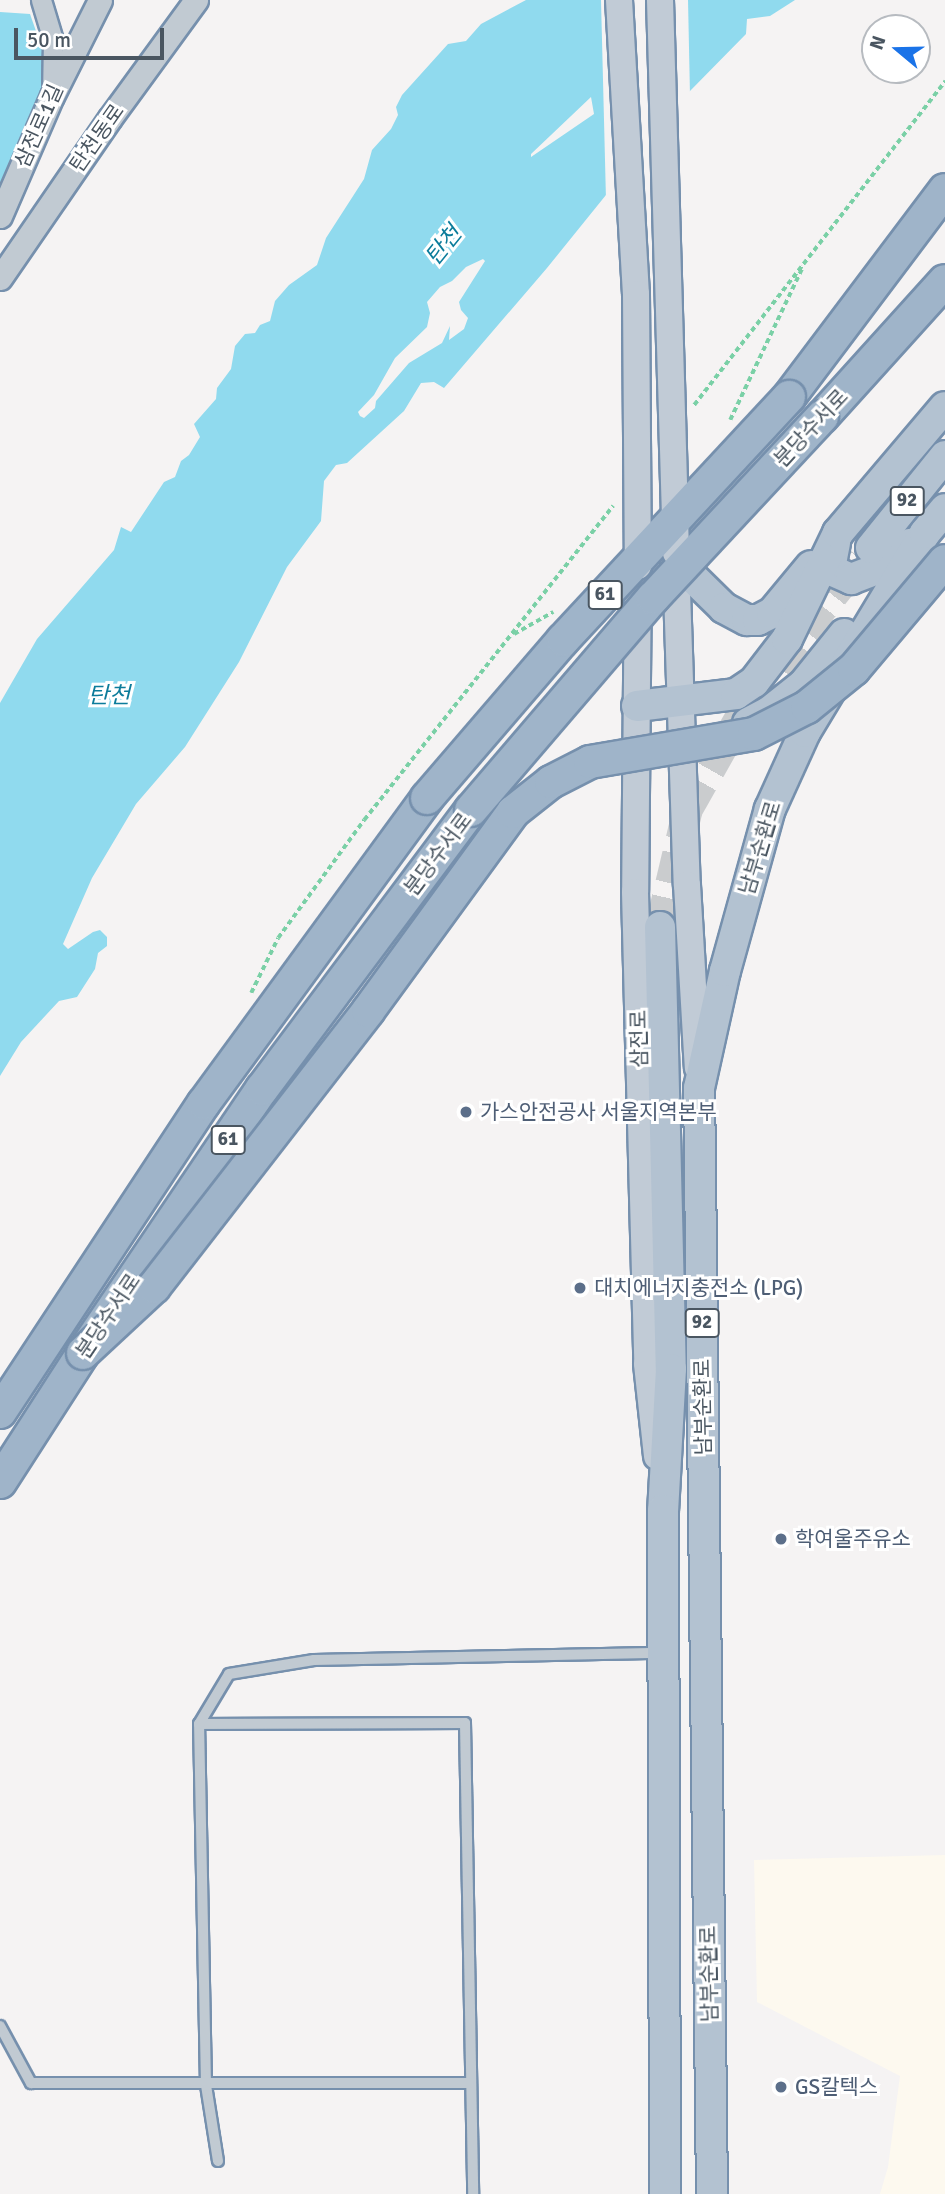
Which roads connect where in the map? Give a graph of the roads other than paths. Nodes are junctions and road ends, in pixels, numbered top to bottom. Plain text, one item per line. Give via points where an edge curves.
1 (41, 0) edge
2 (100, 0) edge
3 (196, 0) edge
4 (619, 0) edge
5 (660, 0) edge
6 (52, 96) junction
7 (945, 190) edge
8 (0, 216) edge
9 (945, 226) edge
10 (0, 278) edge
11 (945, 281) edge
12 (789, 397) junction
13 (945, 407) edge
14 (945, 456) edge
15 (945, 509) edge
16 (838, 533) junction
17 (925, 533) junction
18 (871, 548) tunnel mouth
19 (676, 557) junction
20 (945, 561) edge
21 (681, 702) junction
22 (636, 706) junction
23 (682, 737) junction
24 (636, 741) junction
25 (660, 927) tunnel mouth
26 (699, 1087) junction
27 (83, 1353) junction
28 (0, 1412) edge
29 (0, 1482) edge
30 (663, 1510) junction
31 (662, 1653) junction
32 (199, 1724) junction
33 (0, 2026) edge
34 (469, 2083) junction
35 (206, 2085) junction
36 (218, 2161) dead end
37 (473, 2194) edge
38 (665, 2194) edge
39 (712, 2194) edge

1 - 6 street via 53,40
2 - 6 street, 삼전로1길
3 - 10 street, 탄천동로
4 - 22 main road, 삼전로, bridge via 636,294
5 - 19 main road, bridge
6 - 8 street, 삼전로1길
7 - 12 highway
9 - 12 highway, 분당수서로 / 61
11 - 27 highway, 분당수서로 / 61, bridge via 653,598 471,810 313,1019
12 - 28 highway, 분당수서로 / 61, bridge via 563,640 427,798 204,1103
13 - 16 main road
14 - 18 main road, 92
15 - 17 main road, 남부순환로 / 92
16 - 17 main road via 831,563 834,571 851,579 875,570
16 - 19 main road via 772,612 758,620 747,620 724,608
16 - 21 main road via 788,639 754,682 736,694
17 - 23 main road via 804,684 785,700 750,722
17 - 26 main road, 남부순환로 / 92 via 805,732 770,809 725,971
19 - 21 main road
20 - 27 highway, bridge via 854,669 807,707 754,734 590,762 551,782 513,812 368,1011 154,1287
21 - 22 main road
21 - 23 main road
22 - 24 main road, 삼전로
23 - 24 main road
23 - 26 main road
24 - 30 main road, 삼전로 via 635,892 647,1364
25 - 30 main road, 남부순환로 / 92 via 671,1369
26 - 39 main road, 남부순환로 / 92
27 - 29 highway, 분당수서로 / 61
30 - 31 main road, 남부순환로 / 92
31 - 32 lane via 314,1660 229,1674
31 - 38 main road, 남부순환로 / 92
32 - 34 lane via 465,1723
32 - 35 lane
33 - 35 lane via 31,2083
34 - 35 lane
34 - 37 lane
35 - 36 lane

